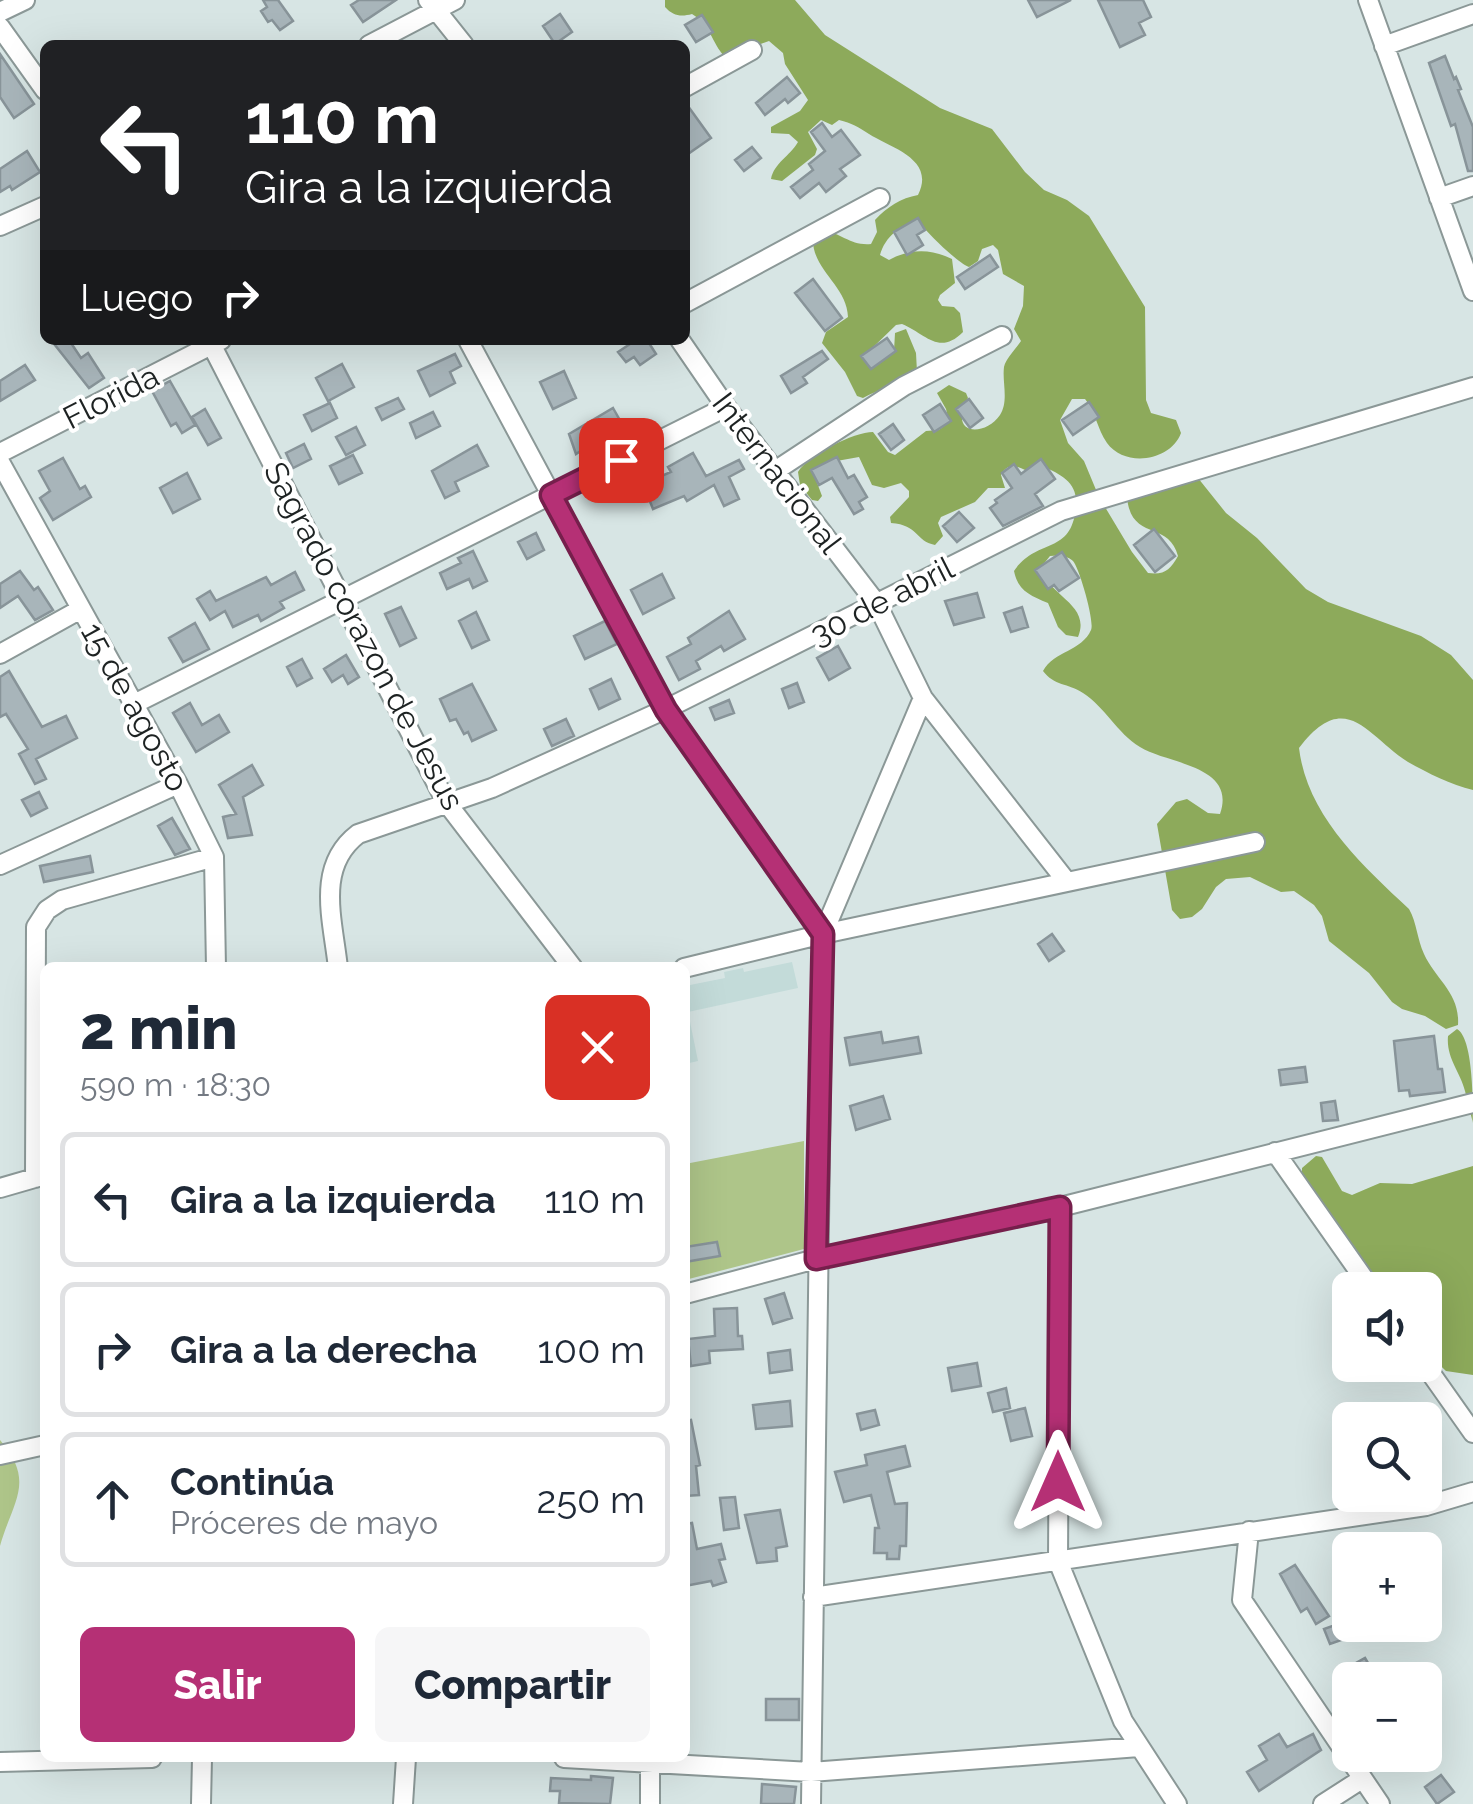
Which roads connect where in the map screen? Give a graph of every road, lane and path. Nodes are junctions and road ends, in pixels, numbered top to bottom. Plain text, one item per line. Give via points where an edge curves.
1 (24, 0) edge
2 (455, 0) edge
3 (1368, 0) edge
4 (432, 5) edge
5 (0, 12) edge
6 (1473, 14) edge
7 (0, 27) edge
8 (377, 40) edge
9 (460, 40) edge
10 (1384, 46) junction
11 (752, 50) dead end
12 (40, 83) edge
13 (690, 84) edge
14 (1473, 186) edge
15 (880, 198) dead end
16 (1439, 198) junction
17 (40, 208) edge
18 (0, 226) edge
19 (1473, 291) edge
20 (690, 300) edge
21 (1002, 336) dead end
22 (208, 345) edge
23 (216, 345) edge
24 (471, 345) edge
25 (683, 345) edge
26 (1473, 386) edge
27 (726, 407) junction
28 (0, 454) edge
29 (0, 462) edge
30 (774, 470) junction
31 (551, 495) junction
32 (344, 599) junction
33 (876, 604) junction
34 (82, 609) junction
35 (0, 654) edge
36 (924, 698) junction
37 (132, 705) junction
38 (666, 710) junction
39 (178, 784) junction
40 (446, 802) junction
41 (1255, 842) dead end
42 (214, 857) junction
43 (0, 866) edge
44 (1067, 882) junction
45 (823, 934) junction
46 (216, 962) edge
47 (337, 962) edge
48 (568, 962) edge
49 (690, 967) edge
50 (1473, 1103) edge
51 (1275, 1152) junction
52 (40, 1176) edge
53 (0, 1188) edge
54 (1060, 1207) junction
55 (816, 1259) junction
56 (1359, 1272) edge
57 (690, 1293) edge
58 (1437, 1382) edge
59 (1473, 1432) edge
60 (40, 1446) edge
61 (0, 1454) edge
62 (1473, 1492) edge
63 (1249, 1532) junction
64 (1058, 1561) junction
65 (813, 1597) junction
66 (1139, 1747) junction
67 (40, 1761) edge
68 (0, 1762) edge
69 (202, 1762) edge
70 (406, 1762) edge
71 (650, 1762) edge
72 (677, 1762) edge
73 (811, 1772) junction
74 (1362, 1779) junction
75 (201, 1804) edge
76 (403, 1804) edge
77 (650, 1804) edge
78 (811, 1804) edge
79 (1177, 1804) edge
80 (1322, 1804) edge
81 (1380, 1804) edge

1 - 5 street
2 - 4 street
3 - 10 street
4 - 8 street
4 - 9 street
6 - 10 street
7 - 12 street
10 - 16 street
11 - 13 street
14 - 16 street
15 - 20 street
16 - 19 street
17 - 18 street
21 - 30 street via 904,386
22 - 28 street, Florida
23 - 32 street, Sagrado corazon de Jesus
24 - 31 street
25 - 27 street, Internacional
26 - 33 street, 30 de abril via 1061,511
27 - 30 street, Internacional
27 - 31 street
29 - 34 street, 15 de agosto
30 - 33 street, Internacional
31 - 32 street
31 - 38 street
32 - 37 street
32 - 40 street, Sagrado corazon de Jesus
33 - 36 street, Internacional
33 - 38 street, 30 de abril
34 - 35 street
34 - 37 street, 15 de agosto
36 - 44 street, Internacional
36 - 45 street
37 - 39 street, 15 de agosto
38 - 40 street, 30 de abril
38 - 45 street
39 - 42 street, 15 de agosto
39 - 43 street
40 - 47 street, 30 de abril via 342,846 328,880
40 - 48 street, Sagrado corazon de Jesus
41 - 44 street
42 - 46 street, 15 de agosto
42 - 52 street via 62,900 36,927
44 - 45 street
45 - 49 street
45 - 55 street
50 - 51 street
51 - 54 street
51 - 56 street
52 - 53 street
54 - 55 street
54 - 64 street
55 - 57 street
55 - 65 street
58 - 59 street
60 - 61 street
62 - 63 street via 1426,1506
63 - 64 street
63 - 74 street via 1242,1600
64 - 65 street
64 - 66 street
65 - 73 street
66 - 73 street
66 - 79 street
67 - 68 street
69 - 75 street
70 - 76 street
71 - 77 street
72 - 73 street
73 - 78 street
74 - 80 street
74 - 81 street

